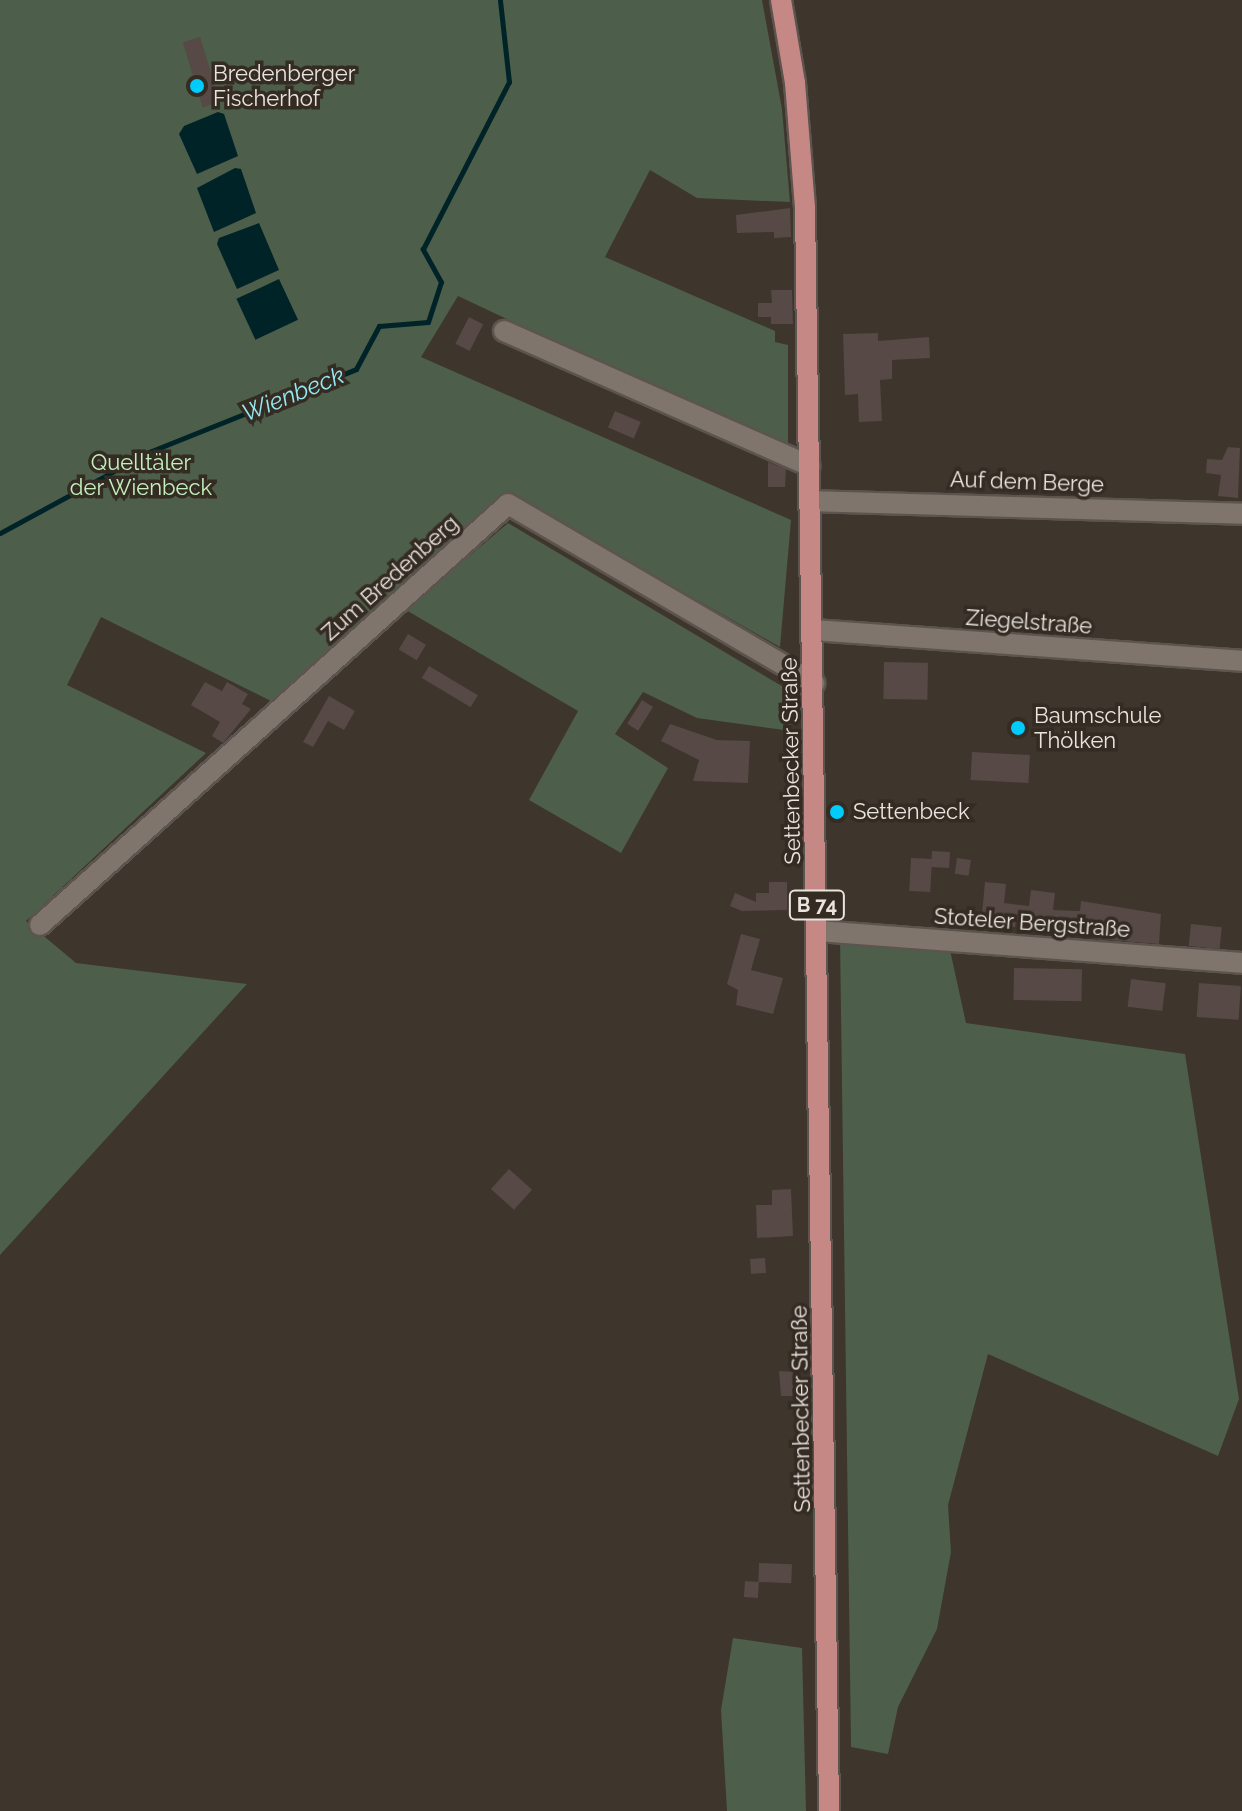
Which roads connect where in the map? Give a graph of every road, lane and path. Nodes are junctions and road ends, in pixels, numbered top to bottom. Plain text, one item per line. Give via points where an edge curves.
1 (781, 0) edge
2 (504, 331) dead end
3 (810, 466) junction
4 (810, 501) junction
5 (1242, 514) edge
6 (813, 630) junction
7 (1242, 661) edge
8 (814, 683) junction
9 (40, 925) dead end
10 (818, 931) junction
11 (1242, 963) edge
12 (829, 1811) edge

1 - 3 main road, Settenbecker Straße / B 74 via 795,83 805,208
2 - 3 street
3 - 4 main road, Settenbecker Straße / B 74
4 - 5 street, Auf dem Berge
4 - 6 main road, Settenbecker Straße / B 74
6 - 7 street, Ziegelstraße
6 - 8 main road, Settenbecker Straße / B 74
8 - 9 street, Zum Bredenberg via 508,504
8 - 10 main road, Settenbecker Straße / B 74
10 - 11 street, Stoteler Bergstraße
10 - 12 main road, Settenbecker Straße / B 74

